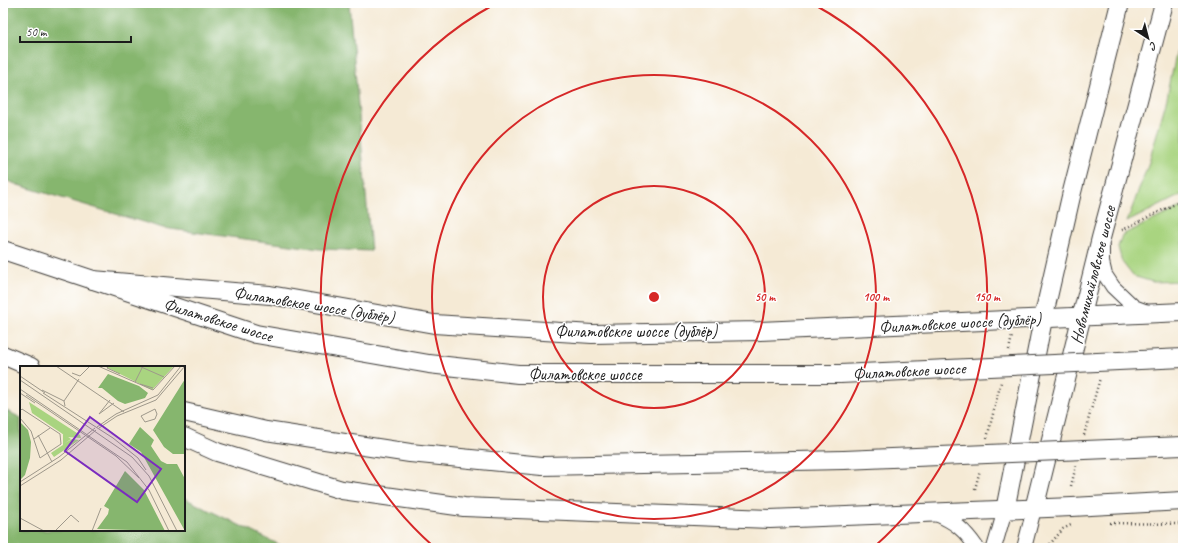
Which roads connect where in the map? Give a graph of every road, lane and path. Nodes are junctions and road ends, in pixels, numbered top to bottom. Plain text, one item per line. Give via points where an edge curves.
1 (1120, 3) edge
2 (1164, 3) edge
3 (1183, 200) edge
4 (1122, 230) dead end
5 (1101, 238) junction
6 (3, 250) edge
7 (93, 280) junction
8 (1183, 312) edge
9 (1150, 314) junction
10 (1082, 317) junction
11 (1043, 319) junction
12 (1013, 334) dead end
13 (3, 355) edge
14 (1007, 357) dead end
15 (1183, 358) edge
16 (29, 366) edge
17 (1101, 374) dead end
18 (1002, 380) dead end
19 (185, 412) edge
20 (185, 437) edge
21 (1083, 441) dead end
22 (986, 442) dead end
23 (1183, 446) edge
24 (1077, 464) dead end
25 (981, 466) dead end
26 (1071, 486) dead end
27 (975, 489) dead end
28 (1183, 501) edge
29 (1034, 509) junction
30 (1005, 510) junction
31 (933, 513) junction
32 (1074, 523) dead end
33 (1105, 523) dead end
34 (1183, 524) edge
35 (1042, 547) edge
36 (976, 548) edge
37 (994, 548) edge
38 (1024, 548) edge

1 - 11 main road
2 - 5 main road, Новомихайловское шоссе
3 - 4 path
5 - 9 street via 1105,275 1113,287 1134,307
5 - 10 main road, Новомихайловское шоссе
6 - 7 main road, Филатовское шоссе
7 - 11 main road, Филатовское шоссе (дублёр) via 270,296 434,324 592,334 760,331
7 - 15 main road, Филатовское шоссе, bridge via 256,334 429,364 518,374 840,374
8 - 9 main road, Филатовское шоссе (дублёр)
9 - 10 main road, Филатовское шоссе (дублёр)
10 - 11 main road, Филатовское шоссе (дублёр)
10 - 29 main road, Новомихайловское шоссе
11 - 30 main road
12 - 14 path
13 - 16 main road
17 - 21 path
18 - 22 path
19 - 23 main road, bridge via 266,431 395,450 542,466 844,460
20 - 31 main road via 217,452 342,490 464,507 770,519
24 - 26 path
25 - 27 path
28 - 29 main road
29 - 30 main road
29 - 38 street, Новомихайловское шоссе
30 - 31 main road
30 - 37 street
31 - 36 street via 961,528
32 - 35 path via 1063,529 1050,544
33 - 34 path

